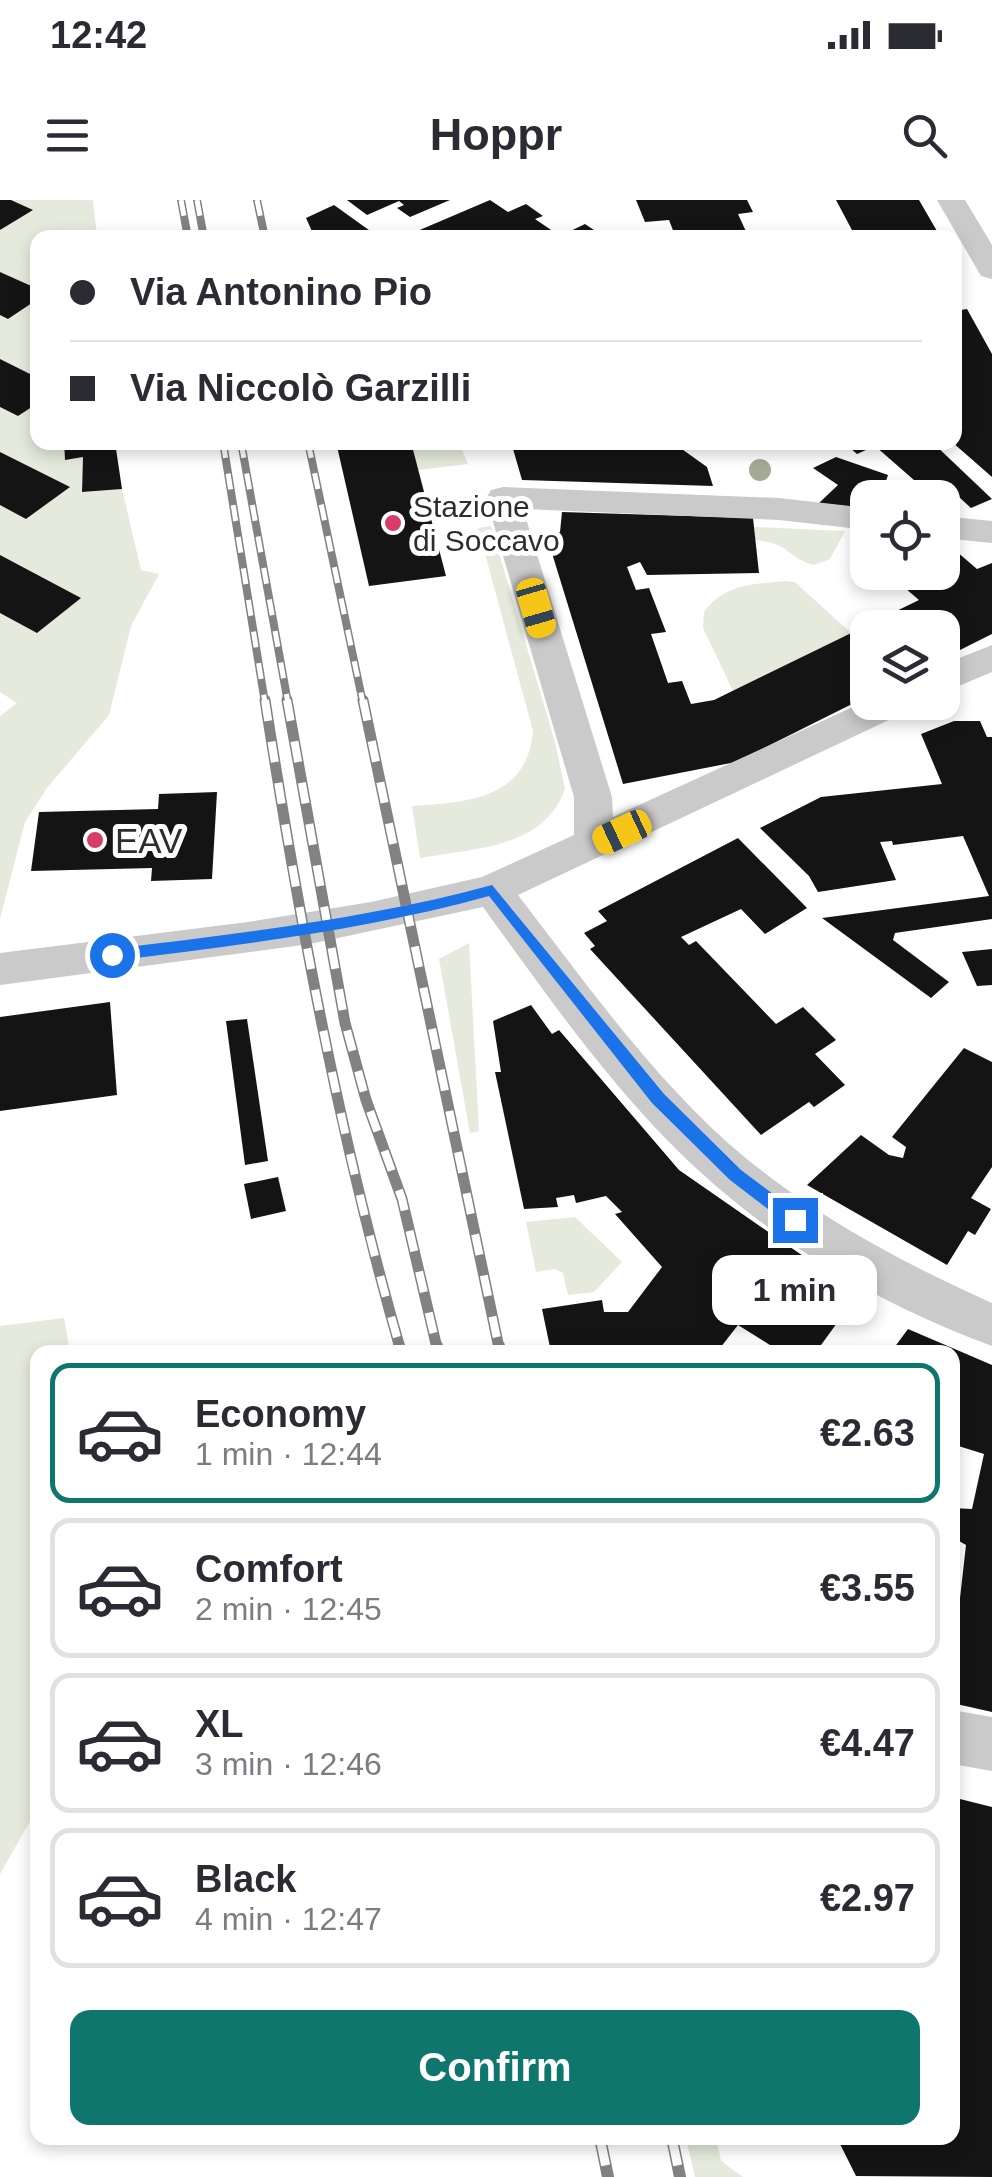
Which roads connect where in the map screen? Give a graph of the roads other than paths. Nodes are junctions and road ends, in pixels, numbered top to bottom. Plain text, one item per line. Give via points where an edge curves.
1 (951, 200) edge
2 (959, 200) edge
3 (992, 257) edge
4 (992, 270) edge
5 (850, 516) edge
6 (960, 529) edge
7 (992, 532) edge
8 (988, 668) edge
9 (960, 675) edge
10 (857, 720) edge
11 (594, 845) junction
12 (492, 890) junction
13 (0, 969) edge
14 (992, 1325) edge
15 (960, 1738) edge
16 (992, 1744) edge

1 - 4 street
2 - 3 street
5 - 11 street via 503,498 593,797
6 - 7 street
8 - 9 street
10 - 11 street
11 - 12 street
12 - 13 street via 272,935
12 - 14 street via 614,1048 735,1175 893,1280
15 - 16 street

